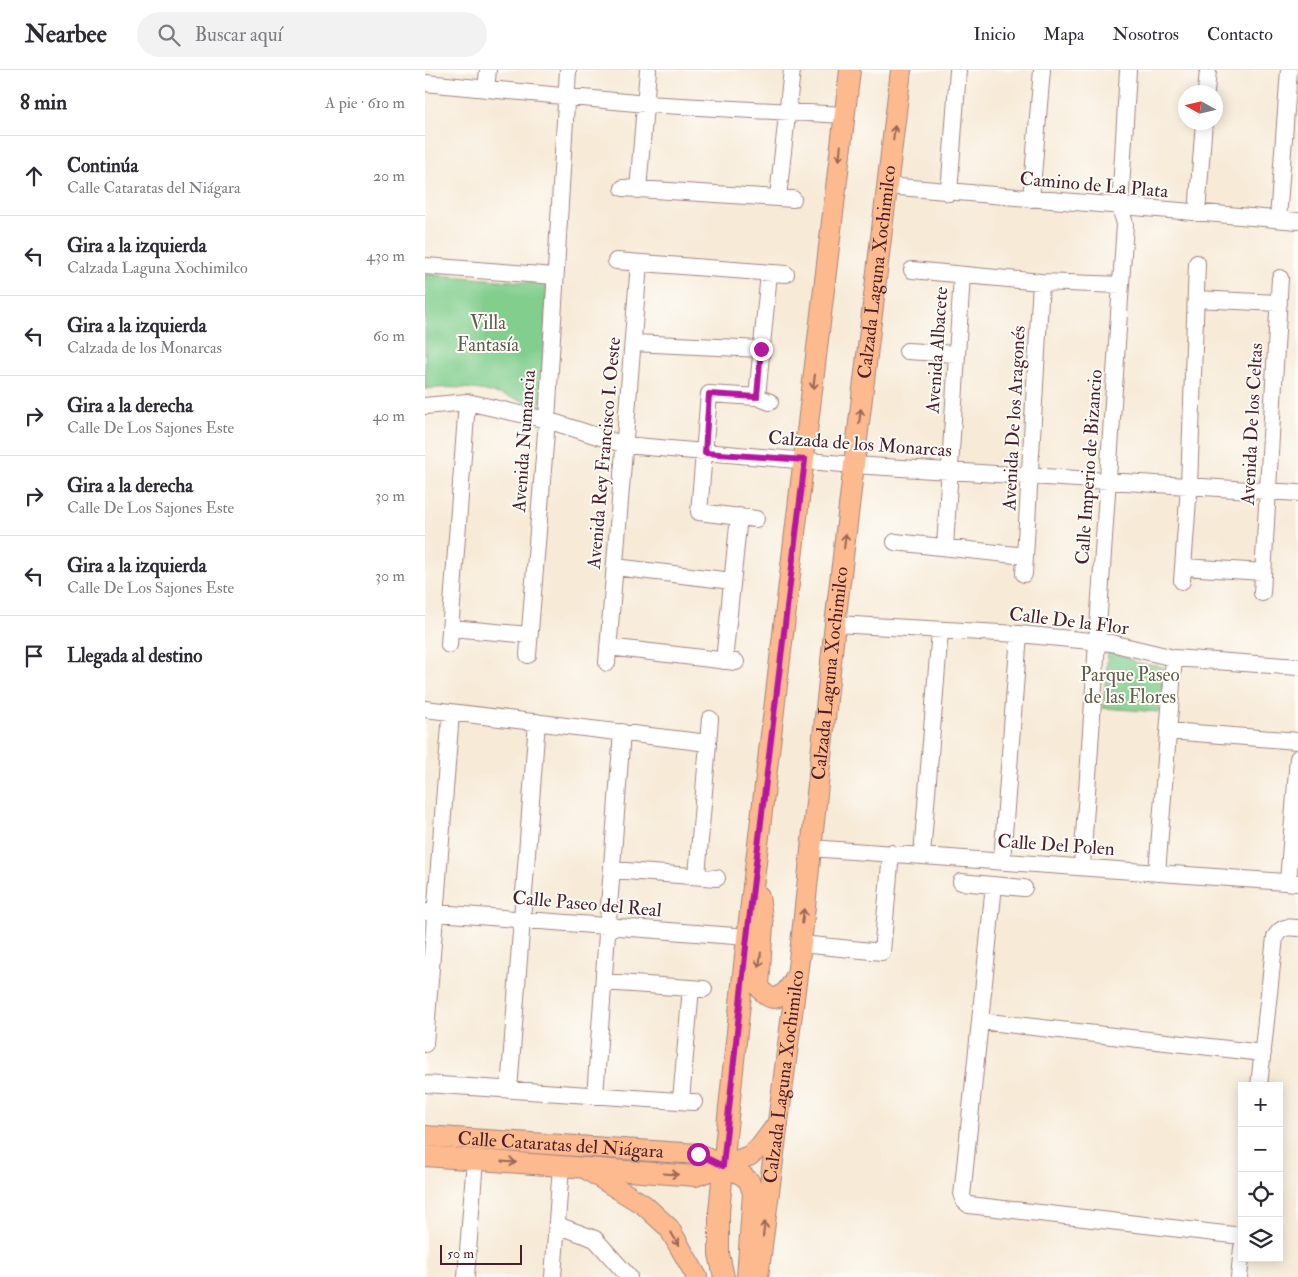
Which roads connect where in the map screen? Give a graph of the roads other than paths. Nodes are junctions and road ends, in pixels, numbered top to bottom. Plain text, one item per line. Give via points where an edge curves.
1 (488, 70) edge
2 (568, 70) edge
3 (648, 70) edge
4 (792, 70) edge
5 (850, 70) edge
6 (901, 70) edge
7 (958, 70) edge
8 (1042, 70) edge
9 (1127, 70) edge
10 (1208, 70) edge
11 (1289, 70) edge
12 (425, 84) edge
13 (1207, 85) edge
14 (486, 89) junction
15 (566, 96) junction
16 (645, 104) junction
17 (788, 111) junction
18 (844, 115) junction
19 (1203, 130) edge
20 (888, 186) junction
21 (949, 193) junction
22 (1031, 200) junction
23 (1120, 207) junction
24 (1197, 213) junction
25 (1278, 219) junction
26 (1298, 221) edge
27 (616, 261) dead end
28 (639, 263) junction
29 (1197, 263) dead end
30 (425, 266) edge
31 (912, 270) dead end
32 (769, 273) junction
33 (786, 274) dead end
34 (962, 275) junction
35 (555, 276) junction
36 (1280, 278) dead end
37 (1041, 282) junction
38 (1121, 285) junction
39 (1195, 299) junction
40 (1279, 303) junction
41 (633, 343) junction
42 (761, 349) junction
43 (907, 351) dead end
44 (956, 354) junction
45 (467, 402) junction
46 (425, 406) edge
47 (547, 420) junction
48 (625, 445) junction
49 (705, 453) junction
50 (805, 460) junction
51 (854, 465) junction
52 (949, 470) junction
53 (1031, 476) junction
54 (1109, 479) junction
55 (1189, 486) junction
56 (1268, 491) junction
57 (1298, 493) edge
58 (739, 516) junction
59 (756, 519) dead end
60 (895, 542) dead end
61 (945, 548) junction
62 (1025, 556) junction
63 (615, 567) junction
64 (1263, 572) junction
65 (1024, 574) dead end
66 (732, 581) junction
67 (1262, 593) dead end
68 (835, 624) junction
69 (451, 628) junction
70 (940, 630) junction
71 (1019, 634) junction
72 (529, 635) junction
73 (1098, 642) junction
74 (449, 645) dead end
75 (528, 655) dead end
76 (1174, 658) junction
77 (1298, 667) edge
78 (425, 709) edge
79 (451, 713) junction
80 (710, 719) dead end
81 (537, 722) junction
82 (1169, 731) junction
83 (622, 732) junction
84 (1298, 741) edge
85 (708, 743) junction
86 (1298, 758) edge
87 (810, 848) junction
88 (891, 853) junction
89 (922, 855) junction
90 (1002, 861) junction
91 (1082, 866) junction
92 (613, 870) junction
93 (1157, 872) junction
94 (697, 876) junction
95 (717, 878) dead end
96 (754, 878) junction
97 (961, 882) dead end
98 (1293, 882) edge
99 (994, 886) junction
100 (1024, 888) dead end
101 (431, 912) edge
102 (522, 919) junction
103 (609, 926) junction
104 (1298, 928) edge
105 (747, 937) junction
106 (801, 944) junction
107 (797, 976) junction
108 (604, 982) junction
109 (980, 1021) junction
110 (425, 1044) edge
111 (1263, 1053) junction
112 (1259, 1082) edge
113 (425, 1084) edge
114 (509, 1090) junction
115 (595, 1096) junction
116 (779, 1121) junction
117 (425, 1136) edge
118 (425, 1156) edge
119 (475, 1160) junction
120 (561, 1166) junction
121 (723, 1166) junction
122 (583, 1168) junction
123 (557, 1226) junction
124 (1238, 1236) edge
125 (747, 1253) junction
126 (719, 1254) junction
127 (1241, 1262) edge
128 (466, 1277) edge
129 (553, 1277) edge
130 (629, 1277) edge
131 (697, 1277) edge
132 (724, 1277) edge
133 (747, 1277) edge
134 (758, 1277) edge
135 (1239, 1277) edge

1 - 14 street
2 - 15 street, Avenida Numancia
3 - 16 street
4 - 17 street
5 - 18 main road
20 -> 6 main road, Calzada Laguna Xochimilco
7 - 21 street
8 - 22 street
9 - 23 street, Calle Imperio de Bizancio
10 - 13 street
11 - 25 street
12 - 14 street
14 - 15 street
15 - 16 street
15 - 35 street, Avenida Numancia
16 - 17 street
16 - 17 street via 631,189 786,198
17 - 18 street
18 -> 50 main road
19 - 24 street
20 - 21 street, Camino de La Plata
51 -> 20 main road, Calzada Laguna Xochimilco
21 - 22 street, Camino de La Plata
22 - 23 street, Camino de La Plata
23 - 24 street, Camino de La Plata
23 - 38 street, Calle Imperio de Bizancio via 1125,224
24 - 25 street, Camino de La Plata
25 - 26 street, Camino de La Plata
27 - 28 street
28 - 32 street
28 - 41 street, Avenida Rey Francisco I. Oeste
29 - 39 street
30 - 35 street
31 - 34 street
32 - 33 street
32 - 42 street
34 - 37 street
34 - 44 street, Avenida Albacete
35 - 47 street, Avenida Numancia
36 - 40 street, Avenida De los Celtas
37 - 38 street
37 - 53 street, Avenida De los Aragonés
38 - 54 street, Calle Imperio de Bizancio
39 - 40 street
39 - 55 street
40 - 56 street, Avenida De los Celtas
41 - 42 street
41 - 48 street, Avenida Rey Francisco I. Oeste
42 - 49 street via 763,399 709,394
43 - 44 street
44 - 52 street, Avenida Albacete
45 - 46 street, Calzada de los Monarcas
45 - 47 street, Calzada de los Monarcas
45 - 69 street
47 - 48 street, Calzada de los Monarcas
47 - 72 street, Avenida Numancia
48 - 49 street, Calzada de los Monarcas
48 - 63 street, Avenida Rey Francisco I. Oeste
49 - 50 street, Calzada de los Monarcas
49 - 58 street via 699,512
50 - 51 street, Calzada de los Monarcas
50 - 96 main road
51 - 52 street, Calzada de los Monarcas
68 -> 51 main road, Calzada Laguna Xochimilco
52 - 53 street, Calzada de los Monarcas
52 - 61 street, Avenida Albacete
53 - 54 street, Calzada de los Monarcas
53 - 62 street, Avenida De los Aragonés
54 - 55 street, Calzada de los Monarcas
54 - 73 street, Calle Imperio de Bizancio
55 - 56 street, Calzada de los Monarcas
55 - 64 street via 1183,574
56 - 57 street, Calzada de los Monarcas
56 - 64 street, Avenida De los Celtas
58 - 59 street
58 - 66 street
60 - 61 street
61 - 62 street
62 - 65 street, Avenida De los Aragonés
63 - 66 street
63 - 66 street, Avenida Rey Francisco I. Oeste via 607,655 730,661
64 - 67 street, Avenida De los Celtas
68 - 70 street, Calle De la Flor
68 - 87 main road, Calzada Laguna Xochimilco
69 - 72 street
69 - 74 street
70 - 71 street, Calle De la Flor
70 - 89 street
71 - 73 street, Calle De la Flor
71 - 90 street
72 - 75 street, Avenida Numancia
73 - 76 street, Calle De la Flor
73 - 91 street, Calle Imperio de Bizancio
76 - 77 street, Calle De la Flor
76 - 82 street
78 - 79 street
79 - 81 street
79 - 101 street
80 - 85 street
81 - 83 street
81 - 102 street
82 - 84 street
82 - 93 street
83 - 85 street
83 - 92 street
85 - 94 street
86 - 98 street
87 - 88 street, Calle Del Polen
106 -> 87 main road, Calzada Laguna Xochimilco
88 - 89 street, Calle Del Polen
88 - 106 street via 882,952
89 - 90 street, Calle Del Polen
90 - 91 street, Calle Del Polen
91 - 93 street, Calle Del Polen
92 - 94 street
92 - 103 street
93 - 98 street, Calle Del Polen
94 - 95 street
96 - 105 main road
96 -> 107 main road via 762,905 763,924 759,986 763,993 781,997 788,992
97 - 99 street
99 - 100 street
99 - 109 street
101 - 102 street, Calle Paseo del Real
101 - 110 street
102 - 103 street, Calle Paseo del Real
102 - 114 street
103 - 105 street, Calle Paseo del Real
103 - 108 street
104 - 111 street via 1285,927 1275,937
105 - 121 main road
106 - 107 main road, Calzada Laguna Xochimilco
107 - 116 main road, Calzada Laguna Xochimilco
108 - 115 street
108 - 115 street via 697,989 688,1101
109 - 111 street
109 - 124 street via 964,1201 969,1205
111 - 112 street
113 - 114 street
114 - 115 street
116 - 121 main road via 749,1156
134 -> 116 main road, Calzada Laguna Xochimilco
117 - 121 main road, Calle Cataratas del Niágara via 698,1154
118 - 119 main road, Calle Cataratas del Niágara
119 -> 120 main road, Calle Cataratas del Niágara
119 - 128 street
120 - 122 main road, Calle Cataratas del Niágara
120 - 123 street
122 -> 121 main road, Calle Cataratas del Niágara via 696,1176
121 - 125 main road via 749,1181 753,1193
121 - 126 main road
122 -> 131 main road via 645,1205 669,1228
123 - 129 street
123 - 130 street via 595,1239
125 - 126 main road via 729,1246
125 - 133 main road
126 - 132 main road
127 - 135 street

